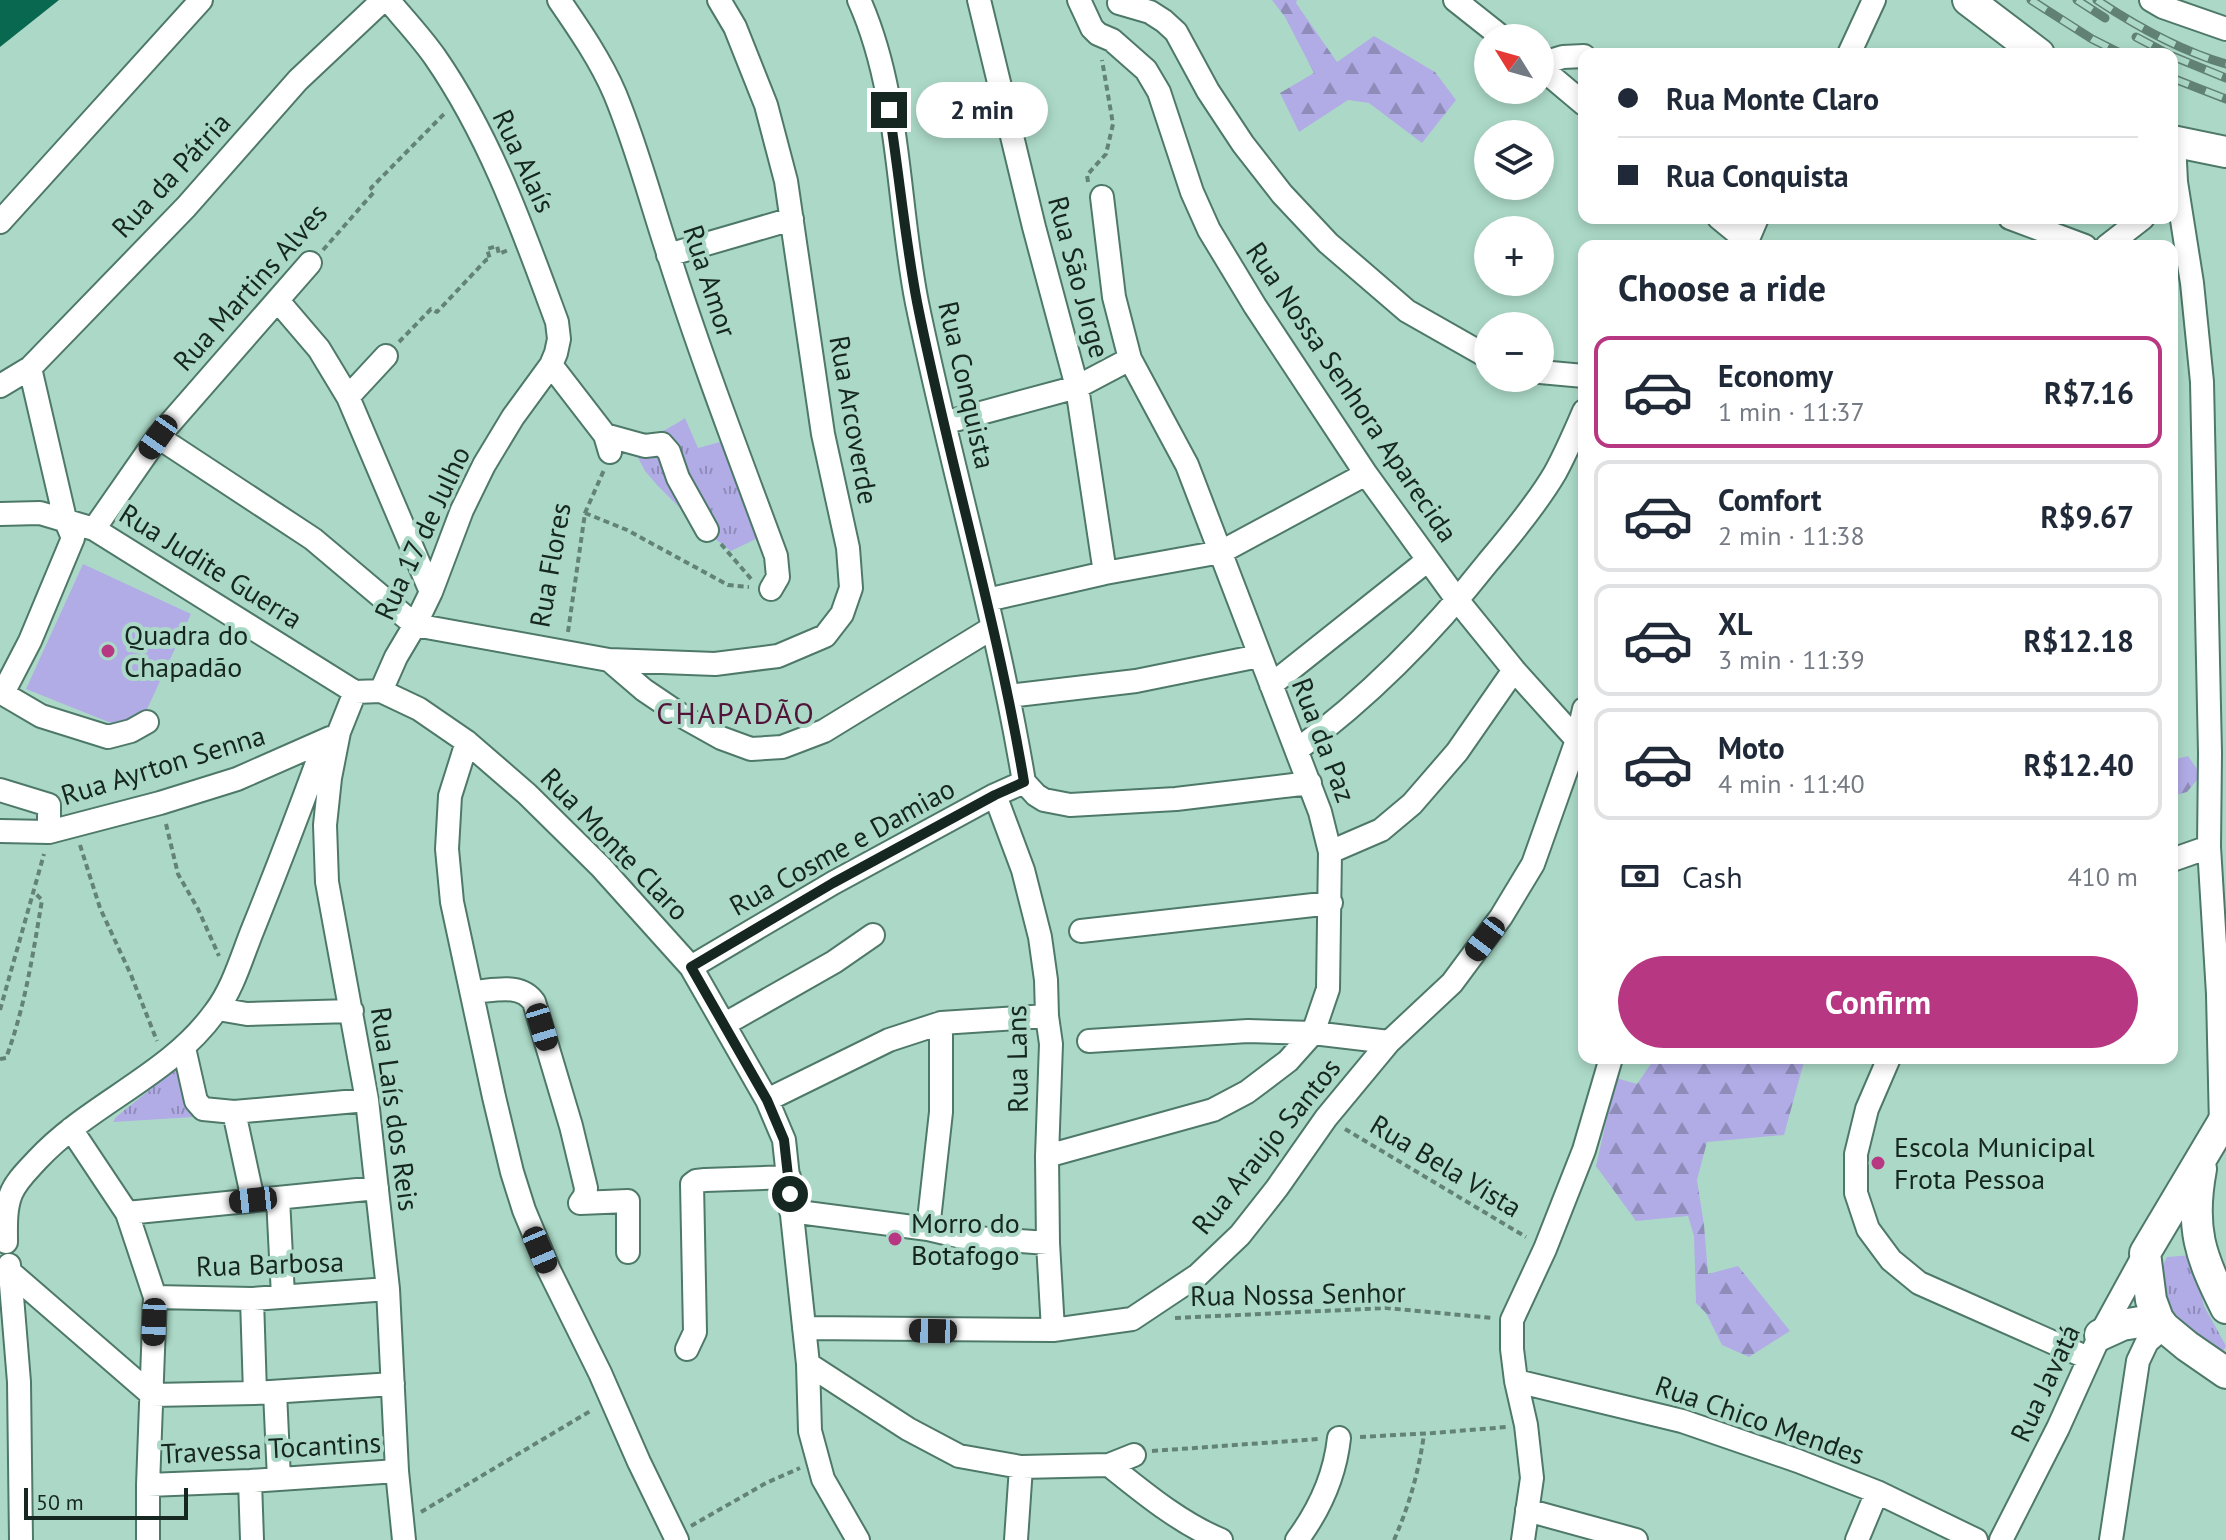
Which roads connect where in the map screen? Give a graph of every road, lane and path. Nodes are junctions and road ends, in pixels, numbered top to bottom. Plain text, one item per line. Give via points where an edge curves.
1 (201, 0) edge
2 (386, 0) edge
3 (559, 0) edge
4 (719, 0) edge
5 (859, 0) edge
6 (979, 0) edge
7 (1079, 0) edge
8 (1455, 0) edge
9 (1874, 0) edge
10 (1968, 0) edge
11 (2151, 0) edge
12 (1119, 1) edge
13 (1485, 24) edge
14 (2226, 29) edge
15 (1108, 38) junction
16 (1852, 48) edge
17 (2031, 48) edge
18 (1578, 56) edge
19 (1554, 60) edge
20 (1554, 77) edge
21 (1578, 99) edge
22 (464, 103) junction
23 (2178, 143) edge
24 (2226, 152) edge
25 (1102, 197) joint
26 (792, 219) junction
27 (0, 222) edge
28 (1725, 224) edge
29 (2026, 224) edge
30 (2135, 224) edge
31 (2177, 224) edge
32 (527, 240) junction
33 (1742, 240) edge
34 (2069, 240) edge
35 (2115, 240) edge
36 (668, 255) junction
37 (310, 263) joint
38 (2182, 280) edge
39 (278, 301) junction
40 (1474, 349) edge
41 (386, 356) joint
42 (1130, 359) junction
43 (551, 365) junction
44 (30, 368) junction
45 (1554, 373) edge
46 (1578, 375) edge
47 (0, 386) edge
48 (1077, 387) junction
49 (348, 397) junction
50 (944, 423) junction
51 (1578, 424) edge
52 (158, 437) junction
53 (608, 444) junction
54 (1366, 474) junction
55 (585, 513) junction
56 (0, 514) edge
57 (65, 519) junction
58 (94, 529) junction
59 (707, 530) joint
60 (1221, 552) junction
61 (1428, 560) junction
62 (1105, 573) junction
63 (771, 589) dead end
64 (431, 592) junction
65 (987, 600) junction
66 (1458, 601) junction
67 (415, 625) junction
68 (992, 628) junction
69 (565, 653) junction
70 (1259, 656) junction
71 (609, 660) junction
72 (1514, 670) junction
73 (1271, 685) junction
74 (381, 691) junction
75 (2, 692) edge
76 (355, 692) junction
77 (1009, 696) junction
78 (147, 722) dead end
79 (332, 736) junction
80 (467, 742) junction
81 (1578, 746) edge
82 (1297, 750) junction
83 (1578, 753) edge
84 (1024, 782) junction
85 (1310, 783) junction
86 (0, 790) edge
87 (995, 795) junction
88 (160, 803) junction
89 (74, 826) junction
90 (0, 831) edge
91 (49, 832) junction
92 (2214, 840) edge
93 (1330, 852) junction
94 (2178, 857) edge
95 (34, 892) junction
96 (1331, 903) junction
97 (1081, 931) dead end
98 (873, 935) dead end
99 (691, 967) junction
100 (231, 982) junction
101 (472, 992) junction
102 (218, 1009) junction
103 (0, 1010) edge
104 (352, 1011) junction
105 (1047, 1016) junction
106 (941, 1023) junction
107 (725, 1024) junction
108 (1313, 1033) junction
109 (1089, 1041) dead end
110 (1389, 1042) junction
111 (184, 1048) junction
112 (0, 1059) edge
113 (166, 1062) junction
114 (1609, 1064) edge
115 (1886, 1064) edge
116 (367, 1100) junction
117 (767, 1100) junction
118 (234, 1112) junction
119 (1326, 1118) junction
120 (2224, 1122) edge
121 (71, 1129) junction
122 (1047, 1156) junction
123 (2203, 1156) junction
124 (789, 1177) junction
125 (377, 1188) junction
126 (278, 1198) junction
127 (253, 1200) junction
128 (791, 1211) junction
129 (127, 1213) junction
130 (928, 1229) junction
131 (3, 1238) edge
132 (2198, 1240) junction
133 (1048, 1243) junction
134 (1545, 1249) junction
135 (628, 1252) dead end
136 (2145, 1253) junction
137 (10, 1272) junction
138 (388, 1289) junction
139 (283, 1296) junction
140 (155, 1297) junction
141 (252, 1299) junction
142 (2226, 1308) edge
143 (1132, 1319) junction
144 (1512, 1320) junction
145 (2161, 1323) junction
146 (804, 1328) junction
147 (1053, 1330) junction
148 (2094, 1346) junction
149 (687, 1349) dead end
150 (808, 1364) junction
151 (2226, 1373) edge
152 (1516, 1381) junction
153 (393, 1384) junction
154 (265, 1392) junction
155 (152, 1395) junction
156 (611, 1399) junction
157 (1424, 1434) dead end
158 (1339, 1438) dead end
159 (1134, 1455) dead end
160 (818, 1460) junction
161 (1109, 1465) junction
162 (1021, 1467) junction
163 (397, 1471) junction
164 (279, 1479) junction
165 (250, 1481) junction
166 (148, 1485) junction
167 (1877, 1492) junction
168 (1527, 1510) junction
169 (404, 1532) edge
170 (676, 1538) edge
171 (21, 1540) edge
172 (148, 1540) edge
173 (252, 1540) edge
174 (858, 1540) edge
175 (1016, 1540) edge
176 (1221, 1540) edge
177 (1297, 1540) edge
178 (1394, 1540) edge
179 (1523, 1540) edge
180 (1636, 1540) edge
181 (1857, 1540) edge
182 (1976, 1540) edge
183 (2001, 1540) edge
184 (2111, 1540) edge

1 - 27 street
2 - 22 street, Rua Alaís via 433,55
2 - 44 street, Rua da Pátria via 298,80 186,207
3 - 36 street, Rua Amor via 614,91
4 - 26 street, Rua Arcoverde via 766,105
5 - 50 street, Rua Conquista via 880,59 917,299
6 - 48 street, Rua São Jorge
7 - 15 street, Rua Nossa Senhora Aparecida via 1092,28
8 - 13 street
9 - 16 street
10 - 17 main road
11 - 14 street
12 - 15 street
12 - 40 street via 1150,12 1176,32 1243,144 1328,243 1407,311
15 - 25 path via 1100,49 1113,124 1106,154 1087,175 1091,200
15 - 54 street, Rua Nossa Senhora Aparecida via 1146,70 1159,92 1209,230
18 - 19 street
20 - 21 street
22 - 32 street, Rua Alaís
22 - 37 path, Rua Martins Alves via 441,115 371,188 374,192
23 - 24 main road
25 - 42 street, Rua da Paz via 1114,297
26 - 36 street
26 - 71 street, Rua Arcoverde via 823,434 848,548 851,588 842,614 825,636 778,656 715,664
28 - 33 street
29 - 34 street
30 - 35 street
31 - 38 street
32 - 41 path via 499,254 497,246 487,249 490,259
32 - 43 street, Rua Alaís via 557,322 559,339
36 - 63 street, Rua Amor via 776,556 778,577
37 - 39 street, Rua Martins Alves
38 - 92 street via 2202,382
39 - 49 street via 319,349
39 - 52 street, Rua Martins Alves
41 - 49 street
42 - 48 street
42 - 60 street, Rua da Paz via 1187,465
43 - 53 street
43 - 64 street, Rua 17 de Julho via 484,465
44 - 47 street, Rua da Pátria
44 - 57 street
45 - 46 street
48 - 50 street
48 - 62 street, Rua São Jorge
49 - 64 street
50 - 65 street, Rua Conquista
51 - 66 street via 1554,475
52 - 58 street, Rua Martins Alves
52 - 67 street via 313,539
53 - 55 path, Rua Flores via 606,467
53 - 59 street via 662,444
54 - 60 street
54 - 61 street, Rua Nossa Senhora Aparecida
55 - 59 path via 728,585 758,588
55 - 69 path, Rua Flores
56 - 57 street, Rua Judite Guerra via 40,513
57 - 58 street, Rua Judite Guerra
57 - 75 street via 73,538 30,641
58 - 76 street, Rua Judite Guerra
60 - 62 street
60 - 70 street, Rua da Paz
61 - 66 street, Rua Nossa Senhora Aparecida
61 - 73 street
62 - 65 street
64 - 67 street, Rua 17 de Julho
65 - 68 street, Rua Conquista
66 - 72 street, Rua Nossa Senhora Aparecida
66 - 82 street via 1397,665
67 - 69 street, Rua Arcoverde
67 - 74 street, Rua 17 de Julho
68 - 71 street via 824,731 782,747 751,749 721,738 644,690
68 - 77 street, Rua Conquista
69 - 71 street, Rua Arcoverde
70 - 73 street, Rua da Paz
70 - 77 street via 1136,681
72 - 81 street, Rua Nossa Senhora Aparecida
72 - 93 street via 1457,752 1412,804 1381,830
73 - 82 street, Rua da Paz
74 - 76 street
74 - 80 street, Rua Monte Claro
75 - 78 street via 41,716 108,737
76 - 79 street, Rua Laís dos Reis
77 - 84 street, Rua Conquista
79 - 88 street, Rua Ayrton Senna via 237,779
79 - 100 street
79 - 104 street, Rua Laís dos Reis via 327,882
80 - 99 street, Rua Monte Claro via 601,867
80 - 101 street via 450,796 447,849 452,902
82 - 85 street, Rua da Paz
83 - 110 street, Rua Araujo Santos via 1533,864 1501,917 1452,983
84 - 85 street via 1044,800 1070,805
84 - 87 street, Rua Cosme e Damiao
85 - 93 street, Rua da Paz
86 - 91 street via 49,805
87 - 99 street, Rua Cosme e Damiao
87 - 105 street, Rua Lans via 1023,870 1040,937
88 - 89 street, Rua Ayrton Senna
88 - 100 path via 178,874
89 - 91 street, Rua Ayrton Senna
89 - 113 path via 100,908
90 - 91 street, Rua Ayrton Senna
91 - 95 path
92 - 94 street
92 - 120 street
93 - 96 street, Rua da Paz
95 - 103 path
95 - 112 path via 42,900 30,975 16,1030 6,1058
96 - 97 street
96 - 108 street, Rua da Paz via 1328,989
98 - 107 street
99 - 107 street, Rua Monte Claro
100 - 102 street
101 - 135 street via 522,990 534,1002 586,1188 580,1203 628,1201
101 - 156 street via 524,1210
102 - 104 street via 247,1014
102 - 111 street
104 - 116 street, Rua Laís dos Reis
105 - 106 street
105 - 122 street, Rua Lans
106 - 117 street via 889,1040
106 - 130 street via 941,1112
107 - 117 street, Rua Monte Claro
108 - 109 street via 1248,1031
108 - 110 street
108 - 122 street, Rua da Paz via 1288,1061 1213,1110
110 - 119 street, Rua Araujo Santos
111 - 113 street
111 - 118 street via 198,1105
113 - 121 street
114 - 134 street via 1584,1150
115 - 148 street via 1856,1154 1856,1193 1868,1229 1891,1260 1919,1283
116 - 118 street
116 - 125 street, Rua Laís dos Reis
117 - 124 street, Rua Monte Claro via 784,1140
118 - 127 street
119 - 134 path, Rua Bela Vista
119 - 143 street, Rua Araujo Santos via 1240,1235 1198,1275
120 - 123 main road
121 - 129 street
121 - 131 street via 25,1172 11,1193
122 - 133 street, Rua Lans
123 - 132 main road
123 - 136 main road
124 - 128 street, Rua Monte Claro
124 - 149 street via 692,1184 695,1332
125 - 126 street
125 - 138 street, Rua Laís dos Reis
126 - 127 street
126 - 139 street
127 - 129 street
128 - 130 street
128 - 146 street, Rua Monte Claro
129 - 140 street
130 - 133 street via 962,1237
131 - 137 street
132 - 136 main road via 2162,1243
132 - 142 main road
133 - 147 street, Rua Lans
134 - 144 street
136 - 145 main road via 2151,1300
136 - 148 street, Rua Javatá
137 - 155 street
137 - 171 street via 19,1382
138 - 139 street, Rua Barbosa
138 - 153 street, Rua Laís dos Reis
139 - 141 street, Rua Barbosa
140 - 141 street, Rua Barbosa
140 - 155 street
141 - 154 street
143 - 144 path, Rua Nossa Senhor via 1386,1308
143 - 147 street, Rua Araujo Santos
144 - 152 street
145 - 148 main road via 2122,1325
145 - 151 main road
145 - 184 street via 2138,1361
146 - 147 street, Rua Araujo Santos
146 - 150 street, Rua Monte Claro
148 - 183 street, Rua Javatá
150 - 160 street, Rua Monte Claro via 810,1431
150 - 162 street via 959,1456
152 - 167 street, Rua Chico Mendes via 1682,1421
152 - 168 street via 1532,1478
153 - 154 street
153 - 163 street, Rua Laís dos Reis
154 - 155 street
154 - 164 street
155 - 166 street
156 - 169 path
156 - 170 street
157 - 178 path via 1416,1479
158 - 177 street via 1329,1483
159 - 161 street
160 - 170 path via 766,1483
160 - 174 street, Rua Monte Claro via 823,1479
161 - 162 street
161 - 176 street via 1172,1513
162 - 175 street
163 - 164 street, Travessa Tocantins
163 - 169 street, Rua Laís dos Reis
164 - 165 street, Travessa Tocantins
165 - 166 street, Travessa Tocantins
165 - 173 street
166 - 172 street
167 - 181 street
167 - 182 street, Rua Chico Mendes
168 - 179 street
168 - 180 street

